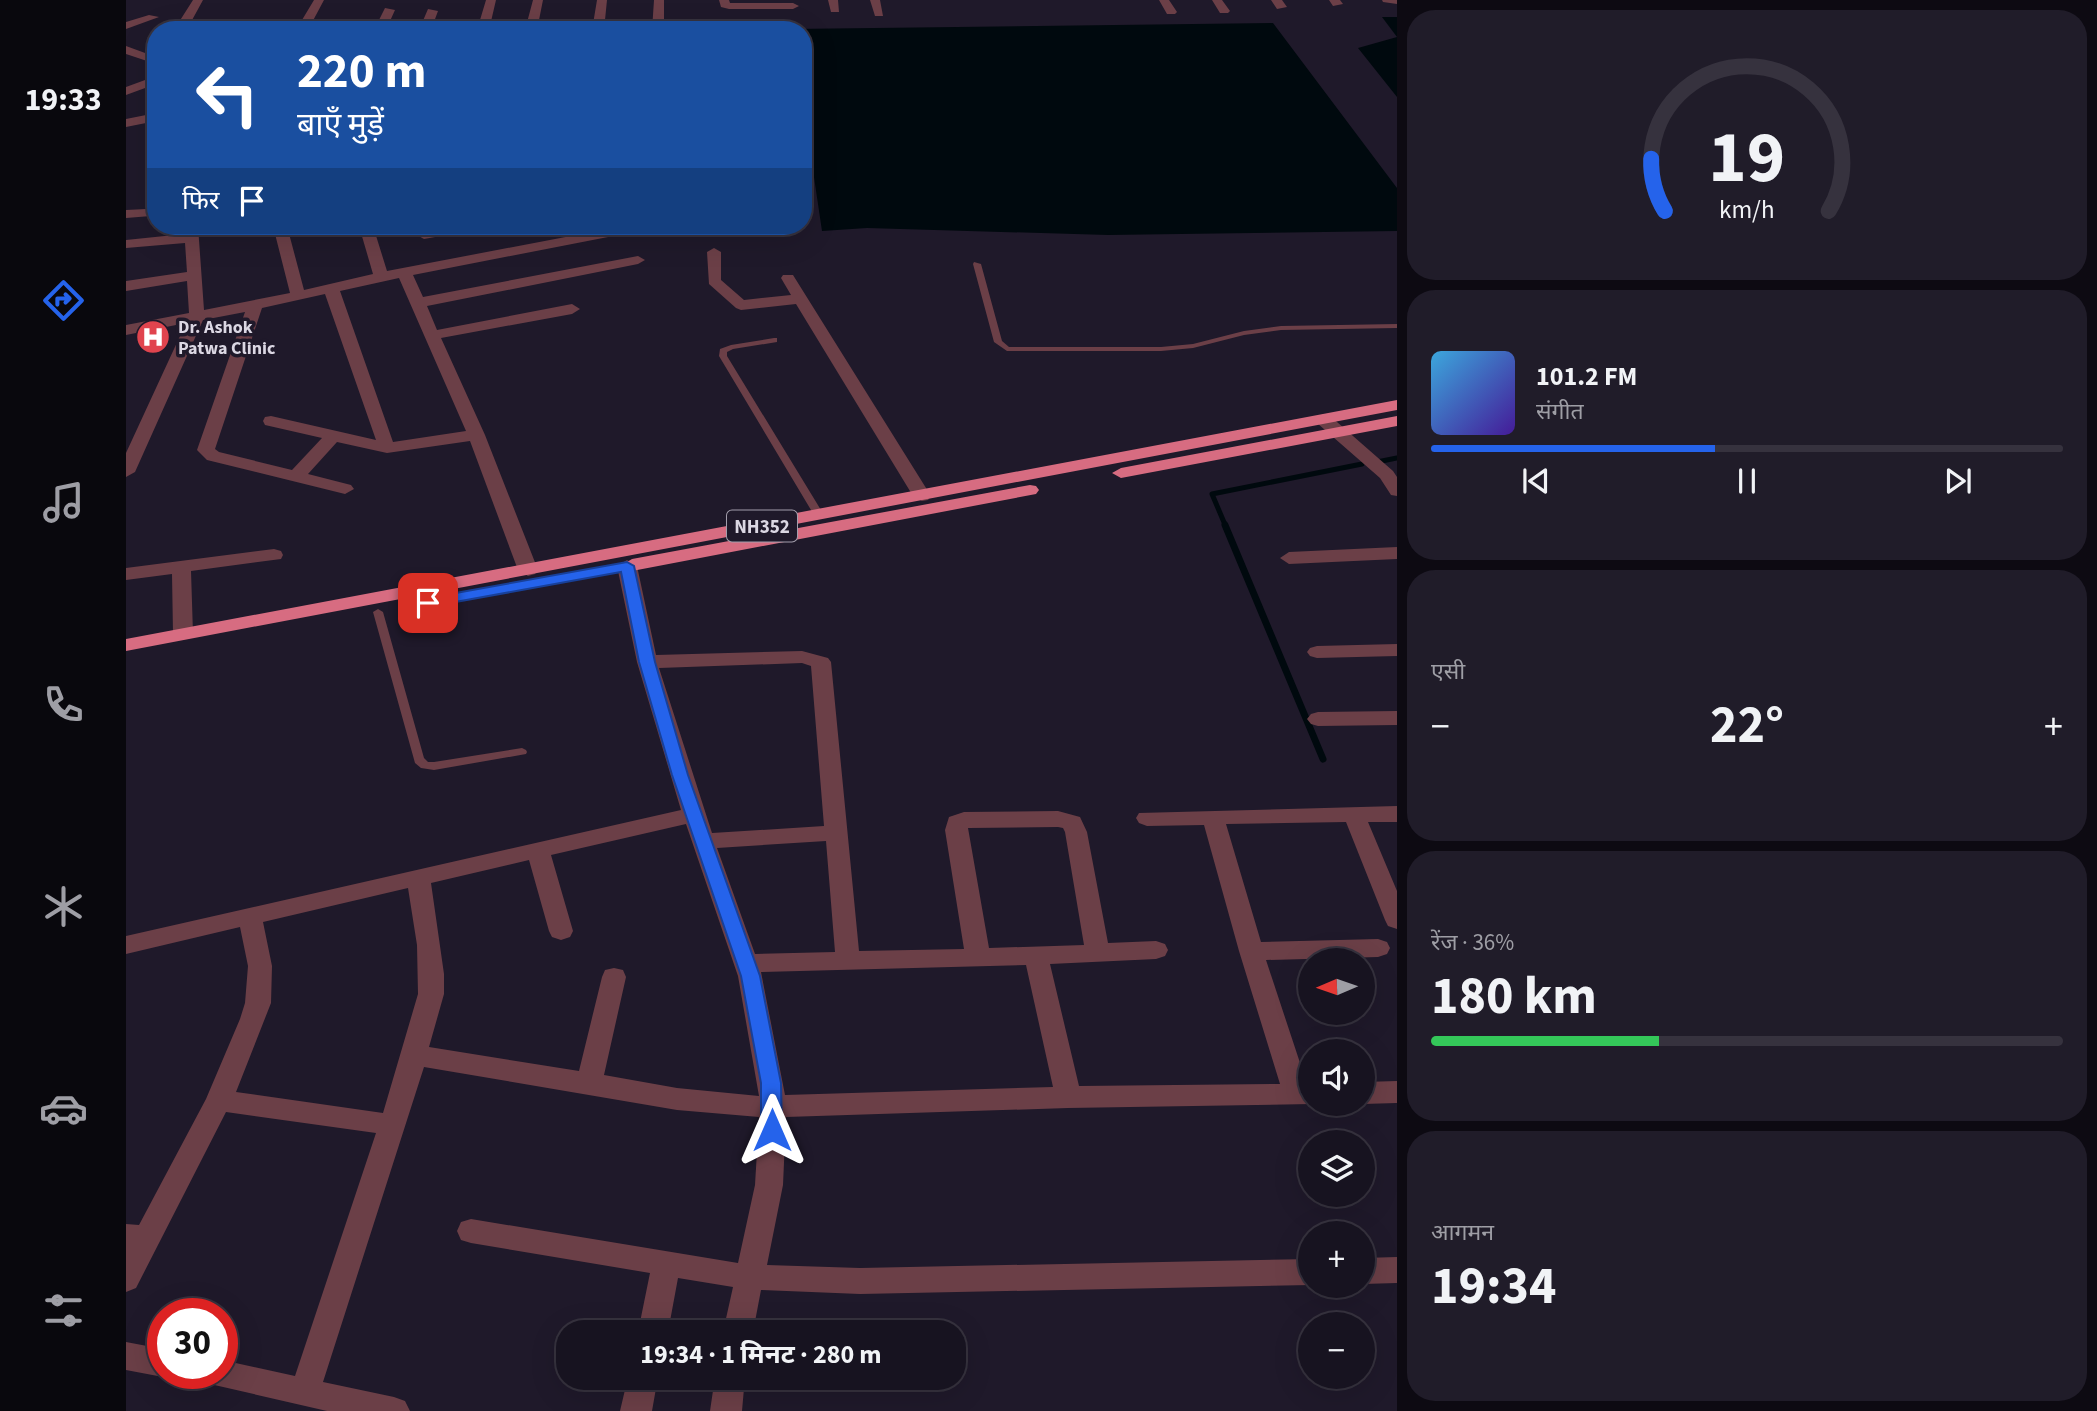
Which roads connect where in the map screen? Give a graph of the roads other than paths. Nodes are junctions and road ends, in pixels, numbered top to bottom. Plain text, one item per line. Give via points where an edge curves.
1 (198, 0) edge
2 (319, 0) edge
3 (491, 0) edge
4 (538, 0) edge
5 (602, 0) edge
6 (659, 0) edge
7 (724, 0) edge
8 (875, 0) edge
9 (1164, 0) edge
10 (1217, 0) edge
11 (1387, 0) edge
12 (1397, 1) edge
13 (793, 6) dead end
14 (390, 10) dead end
15 (432, 11) dead end
16 (1171, 12) dead end
17 (1224, 12) dead end
18 (879, 14) dead end
19 (152, 17) dead end
20 (186, 21) edge
21 (307, 21) edge
22 (384, 21) edge
23 (428, 21) edge
24 (485, 21) edge
25 (533, 21) edge
26 (599, 21) edge
27 (658, 21) edge
28 (126, 26) edge
29 (126, 50) edge
30 (147, 58) edge
31 (147, 83) edge
32 (126, 91) edge
33 (147, 119) edge
34 (126, 123) edge
35 (146, 213) dead end
36 (126, 214) edge
37 (175, 235) edge
38 (191, 235) edge
39 (282, 235) edge
40 (369, 235) edge
41 (558, 235) edge
42 (600, 235) edge
43 (565, 242) junction
44 (126, 244) edge
45 (714, 252) dead end
46 (638, 260) dead end
47 (977, 264) dead end
48 (404, 272) junction
49 (195, 275) junction
50 (381, 277) junction
51 (788, 278) dead end
52 (126, 286) edge
53 (331, 288) junction
54 (299, 296) junction
55 (802, 299) junction
56 (417, 303) junction
57 (256, 305) junction
58 (572, 309) dead end
59 (197, 316) junction
60 (1397, 326) edge
61 (126, 330) edge
62 (434, 335) junction
63 (774, 340) dead end
64 (1397, 405) edge
65 (1323, 419) junction
66 (271, 421) dead end
67 (1397, 421) edge
68 (1340, 432) junction
69 (334, 435) junction
70 (476, 435) junction
71 (387, 448) junction
72 (126, 472) edge
73 (1392, 475) edge
74 (296, 477) junction
75 (345, 489) dead end
76 (1397, 491) edge
77 (915, 502) junction
78 (819, 515) junction
79 (1397, 553) edge
80 (274, 555) dead end
81 (1289, 558) dead end
82 (627, 566) junction
83 (178, 568) junction
84 (528, 570) junction
85 (126, 574) edge
86 (378, 612) junction
87 (183, 634) junction
88 (126, 645) edge
89 (1397, 650) edge
90 (1317, 652) dead end
91 (126, 658) edge
92 (647, 662) junction
93 (1397, 718) edge
94 (1318, 719) dead end
95 (522, 752) dead end
96 (695, 814) junction
97 (1397, 814) edge
98 (1354, 815) junction
99 (1213, 817) junction
100 (1147, 818) dead end
101 (835, 833) junction
102 (704, 841) junction
103 (538, 851) junction
104 (418, 876) junction
105 (250, 915) junction
106 (1397, 920) edge
107 (561, 932) dead end
108 (126, 945) edge
109 (1378, 948) dead end
110 (1156, 950) dead end
111 (1251, 951) junction
112 (1098, 953) junction
113 (1036, 956) junction
114 (978, 957) junction
115 (848, 961) junction
116 (747, 963) junction
117 (614, 977) dead end
118 (414, 1055) junction
119 (1298, 1078) edge
120 (589, 1083) junction
121 (1375, 1093) edge
122 (1397, 1093) edge
123 (1298, 1094) edge
124 (1068, 1097) junction
125 (219, 1100) junction
126 (773, 1107) junction
127 (393, 1125) junction
128 (471, 1231) dead end
129 (137, 1237) edge
130 (667, 1262) junction
131 (1397, 1270) edge
132 (1375, 1271) edge
133 (1298, 1272) edge
134 (747, 1277) junction
135 (126, 1279) edge
136 (655, 1320) edge
137 (740, 1320) edge
138 (126, 1356) edge
139 (147, 1360) edge
140 (238, 1377) edge
141 (305, 1390) junction
142 (640, 1390) edge
143 (728, 1390) edge
144 (394, 1411) edge
145 (636, 1411) edge
146 (726, 1411) edge

1 - 20 street
2 - 21 street
3 - 24 street
4 - 25 street
5 - 26 street
6 - 27 street
7 - 13 street via 729,6
8 - 18 street
9 - 16 street
10 - 17 street
11 - 12 street
14 - 22 street
15 - 23 street
19 - 28 street
29 - 30 street
31 - 32 street
33 - 34 street
35 - 36 street
37 - 44 street
38 - 49 street
39 - 54 street
40 - 50 street
41 - 43 street
42 - 43 street
43 - 48 street
45 - 55 street via 714,281 738,304
46 - 56 street
47 - 60 lane via 998,342 1012,350 1161,349 1281,328
48 - 50 street
48 - 56 street
49 - 52 street
49 - 59 street
50 - 53 street
51 - 55 street
53 - 54 street
53 - 71 street
54 - 57 street
55 - 77 street
56 - 62 street
57 - 59 street
57 - 74 street via 206,450
58 - 62 street
59 - 61 street
59 - 72 street
62 - 70 street
63 - 78 lane via 730,347 723,356
64 - 65 highway, NH352
65 - 68 street
65 - 77 highway, NH352
66 - 69 street
67 - 68 highway, NH352
68 - 73 street
68 - 77 highway, NH352
69 - 71 street
69 - 74 street
70 - 71 street
70 - 84 street
73 - 76 street
74 - 75 street
77 - 78 highway, NH352
77 - 82 highway, NH352
78 - 84 highway, NH352
79 - 81 street
80 - 83 street
82 - 86 highway, NH352
82 - 92 street
83 - 85 street
83 - 87 street via 182,572
84 - 87 highway, NH352
86 - 91 highway, NH352
86 - 95 lane via 419,760 434,766
87 - 88 highway, NH352
89 - 90 street
92 - 96 street
92 - 101 street via 802,657 821,662
93 - 94 street
96 - 102 street
96 - 103 street
97 - 98 street
98 - 99 street
98 - 106 street
99 - 100 street
99 - 111 street
101 - 102 street
101 - 115 street
102 - 116 street
103 - 104 street
103 - 107 street
104 - 105 street
104 - 118 street via 432,985
105 - 108 street
105 - 125 street via 260,966 258,1003
109 - 111 street
110 - 112 street
111 - 119 street
112 - 113 street
112 - 114 street via 1072,822 964,820 957,822 956,830
113 - 114 street
113 - 124 street
114 - 115 street
115 - 116 street
116 - 126 street
117 - 120 street
118 - 120 street
118 - 127 street
120 - 126 street via 686,1100
121 - 122 street
123 - 124 street
124 - 126 street
125 - 127 street
125 - 129 street
126 - 134 street via 769,1185
127 - 141 street
128 - 130 street
129 - 135 street
130 - 134 street
130 - 136 street
131 - 132 street
133 - 134 street via 860,1280
134 - 137 street
138 - 139 street
140 - 141 street
141 - 144 street
142 - 145 street
143 - 146 street

